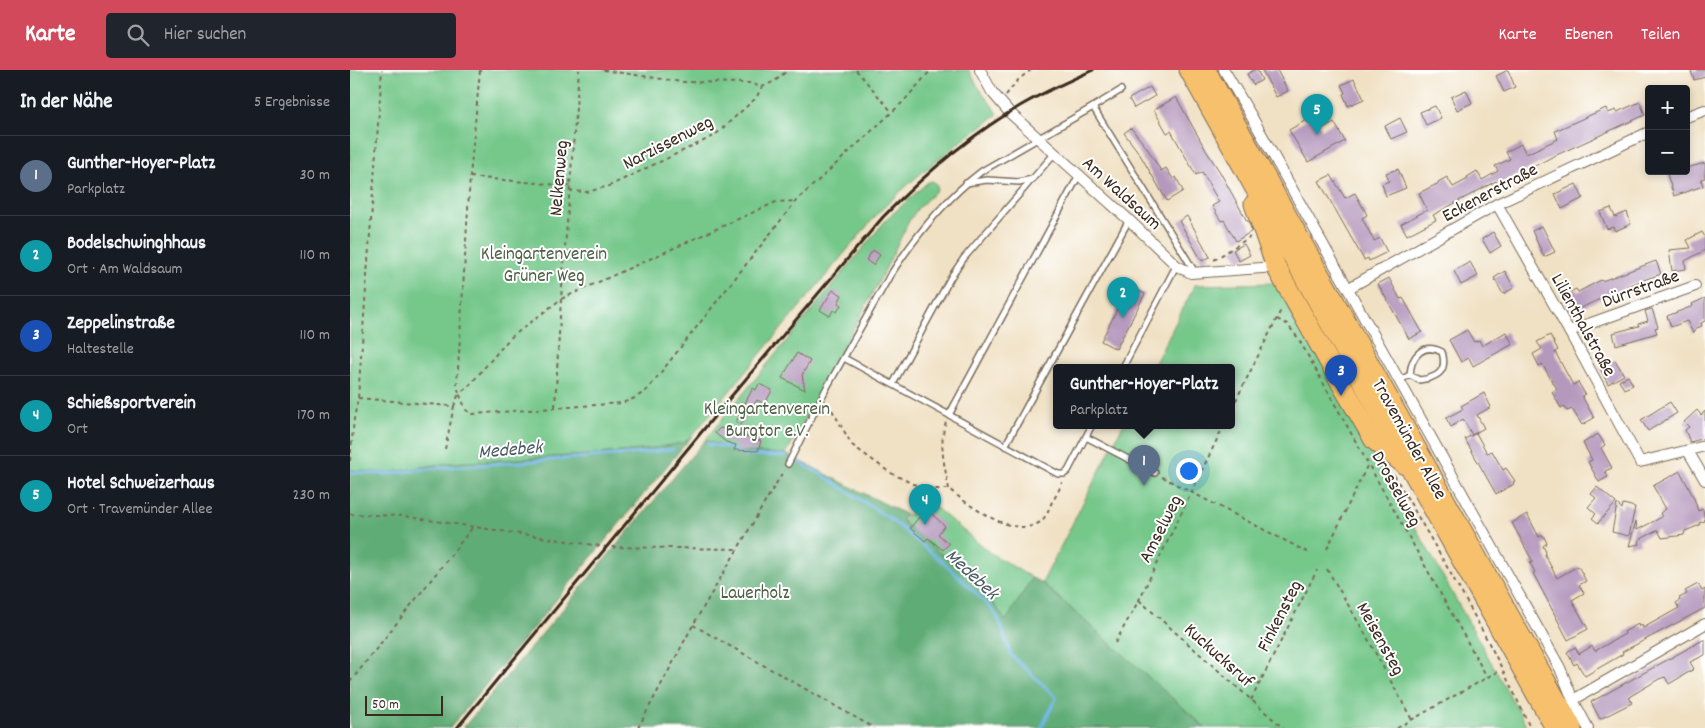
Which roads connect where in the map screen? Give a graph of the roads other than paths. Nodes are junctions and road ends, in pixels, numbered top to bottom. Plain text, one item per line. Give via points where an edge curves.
1 (980, 70) edge
2 (1177, 70) edge
3 (1189, 70) edge
4 (1206, 70) edge
5 (1224, 70) edge
6 (1121, 90) dead end
7 (1093, 106) junction
8 (1705, 110) edge
9 (1690, 116) edge
10 (1645, 134) edge
11 (1037, 138) junction
12 (1054, 154) junction
13 (1237, 155) junction
14 (1079, 175) junction
15 (1032, 179) junction
16 (965, 184) junction
17 (1497, 204) junction
18 (1129, 220) junction
19 (1177, 266) junction
20 (1276, 267) junction
21 (1195, 272) junction
22 (1695, 286) dead end
23 (1349, 288) junction
24 (1569, 331) junction
25 (844, 358) junction
26 (1125, 364) edge
27 (1410, 375) junction
28 (1400, 380) junction
29 (893, 384) junction
30 (949, 415) junction
31 (1090, 429) edge
32 (1086, 436) junction
33 (1005, 446) junction
34 (1705, 446) edge
35 (1688, 451) junction
36 (788, 464) road end
37 (1413, 472) junction
38 (1155, 473) road end
39 (1705, 480) edge
40 (1705, 624) edge
41 (1573, 700) junction
42 (1555, 728) edge
43 (1572, 728) edge
44 (1588, 728) edge

1 - 11 street, Am Waldsaum via 1000,102
2 - 13 highway
3 - 13 highway, Travemünder Allee
4 - 43 highway, Travemünder Allee
5 - 23 street, Travemünder Allee
6 - 7 lane
7 - 11 lane
7 - 21 lane
8 - 9 street
10 - 17 street, Eckenerstraße
11 - 12 street, Am Waldsaum
11 - 16 lane via 982,170
12 - 14 street, Am Waldsaum
12 - 15 lane
13 - 20 highway
13 - 37 highway, Travemünder Allee
14 - 18 street, Am Waldsaum
14 - 30 lane
15 - 16 lane
15 - 29 lane via 951,277
16 - 25 lane via 898,263
17 - 23 street, Eckenerstraße
17 - 24 street, Lilienthalstraße
18 - 19 street, Am Waldsaum
18 - 33 lane
19 - 21 street, Am Waldsaum
19 - 26 lane
20 - 21 street, Am Waldsaum
20 - 37 highway via 1374,440
22 - 24 street, Dürrstraße
23 - 28 street, Travemünder Allee
24 - 35 street, Lilienthalstraße via 1640,462
25 - 29 lane
25 - 36 lane
27 - 27 lane via 1411,365 1422,351 1434,348 1442,352 1443,370 1436,376 1419,380
27 - 28 lane
28 - 41 street, Travemünder Allee via 1560,668
29 - 30 lane
30 - 33 lane
31 - 32 lane
32 - 33 lane via 1064,474 1058,474
32 - 38 lane
34 - 35 street
35 - 39 street
37 - 42 highway, Travemünder Allee
40 - 41 street
41 - 44 street, Travemünder Allee

